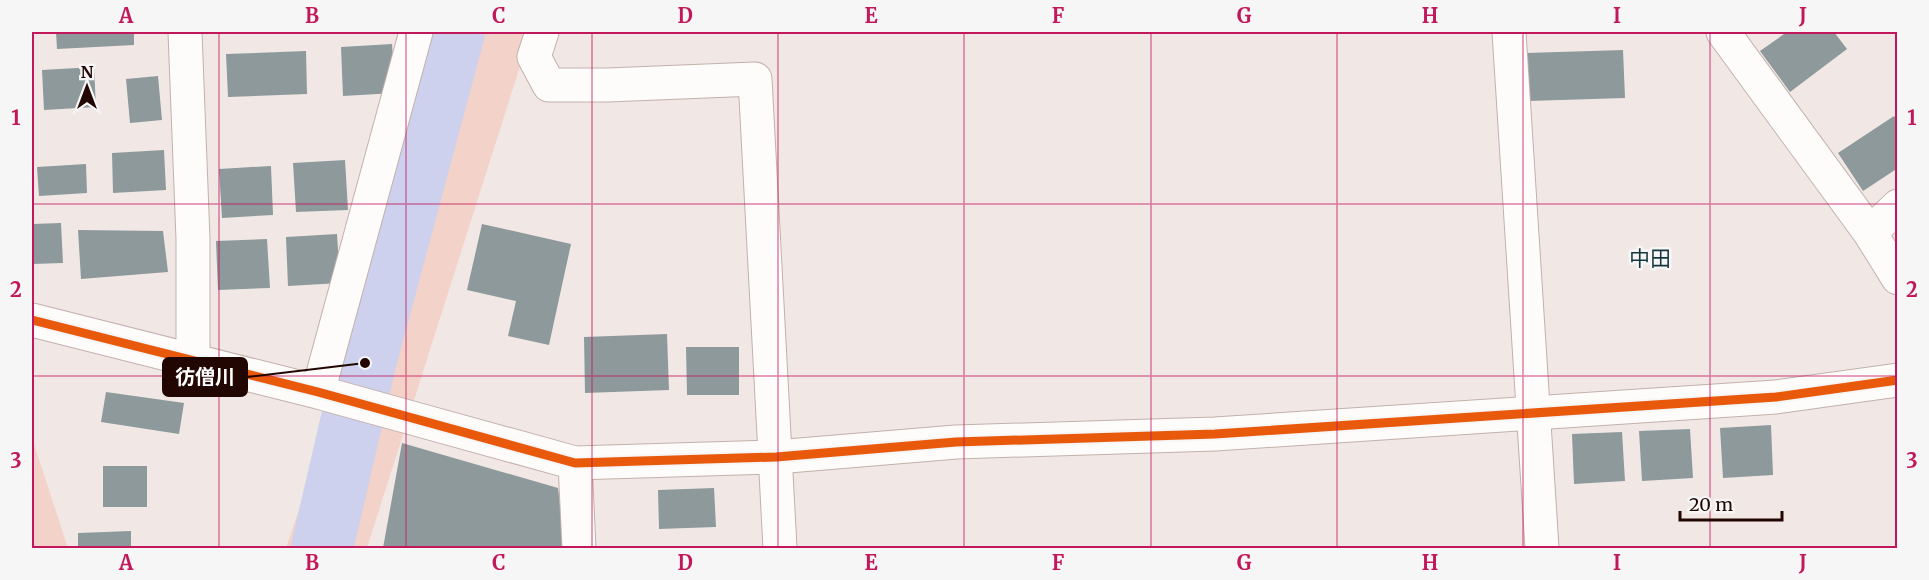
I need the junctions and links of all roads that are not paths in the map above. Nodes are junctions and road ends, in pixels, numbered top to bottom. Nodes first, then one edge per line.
1 (185, 32) edge
2 (416, 32) edge
3 (542, 32) edge
4 (1509, 32) edge
5 (1723, 32) edge
6 (1898, 206) edge
7 (1870, 233) junction
8 (1898, 278) edge
9 (32, 320) edge
10 (193, 362) junction
11 (1898, 380) edge
12 (318, 392) junction
13 (1534, 412) junction
14 (776, 457) junction
15 (575, 463) junction
16 (579, 549) edge
17 (780, 549) edge
18 (1542, 549) edge

1 - 10 street
2 - 12 street
3 - 14 street
4 - 13 street
5 - 7 street
6 - 7 street
7 - 8 street
9 - 10 street
10 - 12 street
11 - 13 street
12 - 15 street
13 - 14 street
13 - 18 street
14 - 15 street
14 - 17 street
15 - 16 street

